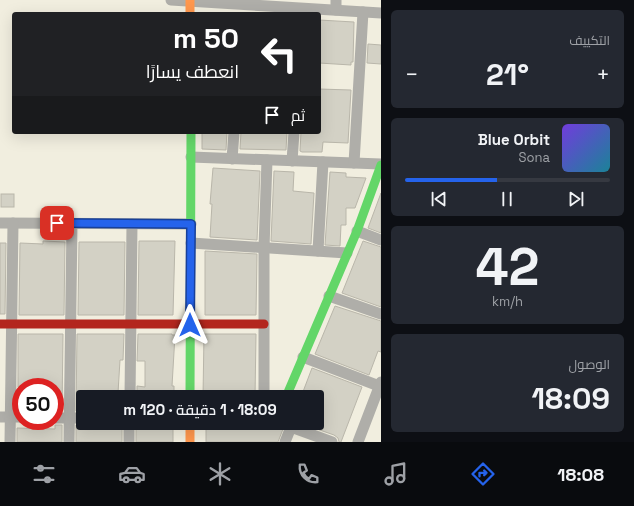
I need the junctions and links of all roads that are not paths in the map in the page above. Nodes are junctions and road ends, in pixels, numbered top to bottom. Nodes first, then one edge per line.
1 (171, 0) edge
2 (190, 1) edge
3 (336, 5) edge
4 (243, 6) edge
5 (300, 11) edge
6 (190, 12) edge
7 (363, 12) junction
8 (381, 13) edge
9 (191, 134) edge
10 (234, 134) edge
11 (294, 134) edge
12 (191, 157) junction
13 (232, 159) junction
14 (267, 160) junction
15 (292, 161) junction
16 (323, 162) junction
17 (354, 163) junction
18 (381, 164) edge
19 (0, 223) edge
20 (13, 223) junction
21 (72, 223) junction
22 (132, 224) junction
23 (191, 224) junction
24 (357, 231) junction
25 (381, 240) edge
26 (191, 243) junction
27 (264, 248) junction
28 (318, 251) junction
29 (347, 253) junction
30 (329, 296) junction
31 (381, 314) edge
32 (0, 324) edge
33 (12, 324) junction
34 (264, 324) junction
35 (70, 325) junction
36 (131, 325) junction
37 (190, 325) junction
38 (303, 357) junction
39 (130, 390) edge
40 (190, 390) edge
41 (264, 390) edge
42 (289, 390) edge
43 (379, 390) edge
44 (10, 417) edge
45 (64, 418) edge
46 (69, 418) junction
47 (76, 418) edge
48 (129, 430) edge
49 (190, 430) edge
50 (288, 430) edge
51 (302, 430) edge
52 (10, 442) edge
53 (69, 442) edge
54 (129, 442) edge
55 (190, 442) edge
56 (285, 442) edge
57 (332, 442) edge
58 (358, 442) edge

1 - 2 street
2 - 4 street
2 - 6 street
3 - 5 street
3 - 7 street
4 - 5 street
7 - 8 street
7 - 17 street
9 - 12 street
10 - 13 street
11 - 15 street
12 - 13 street
12 - 23 street
13 - 14 street
14 - 15 street
14 - 27 street
15 - 16 street
16 - 17 street
16 - 28 street
17 - 18 street
18 - 24 street
19 - 20 street
20 - 21 street
20 - 33 street
21 - 22 street
21 - 35 street
22 - 23 street
22 - 36 street
23 - 26 street
24 - 25 street
24 - 29 street
26 - 27 street
26 - 37 street
27 - 28 street
27 - 34 street
28 - 29 street
29 - 30 street
30 - 31 street
30 - 38 street
32 - 33 street
33 - 35 street
33 - 44 street
34 - 37 street
34 - 41 street
35 - 36 street
35 - 46 street
36 - 37 street
36 - 39 street
37 - 40 street
38 - 42 street
38 - 43 street
43 - 58 street
44 - 52 street
45 - 46 street
46 - 47 street
46 - 53 street
48 - 54 street
49 - 55 street
50 - 56 street
51 - 57 street

